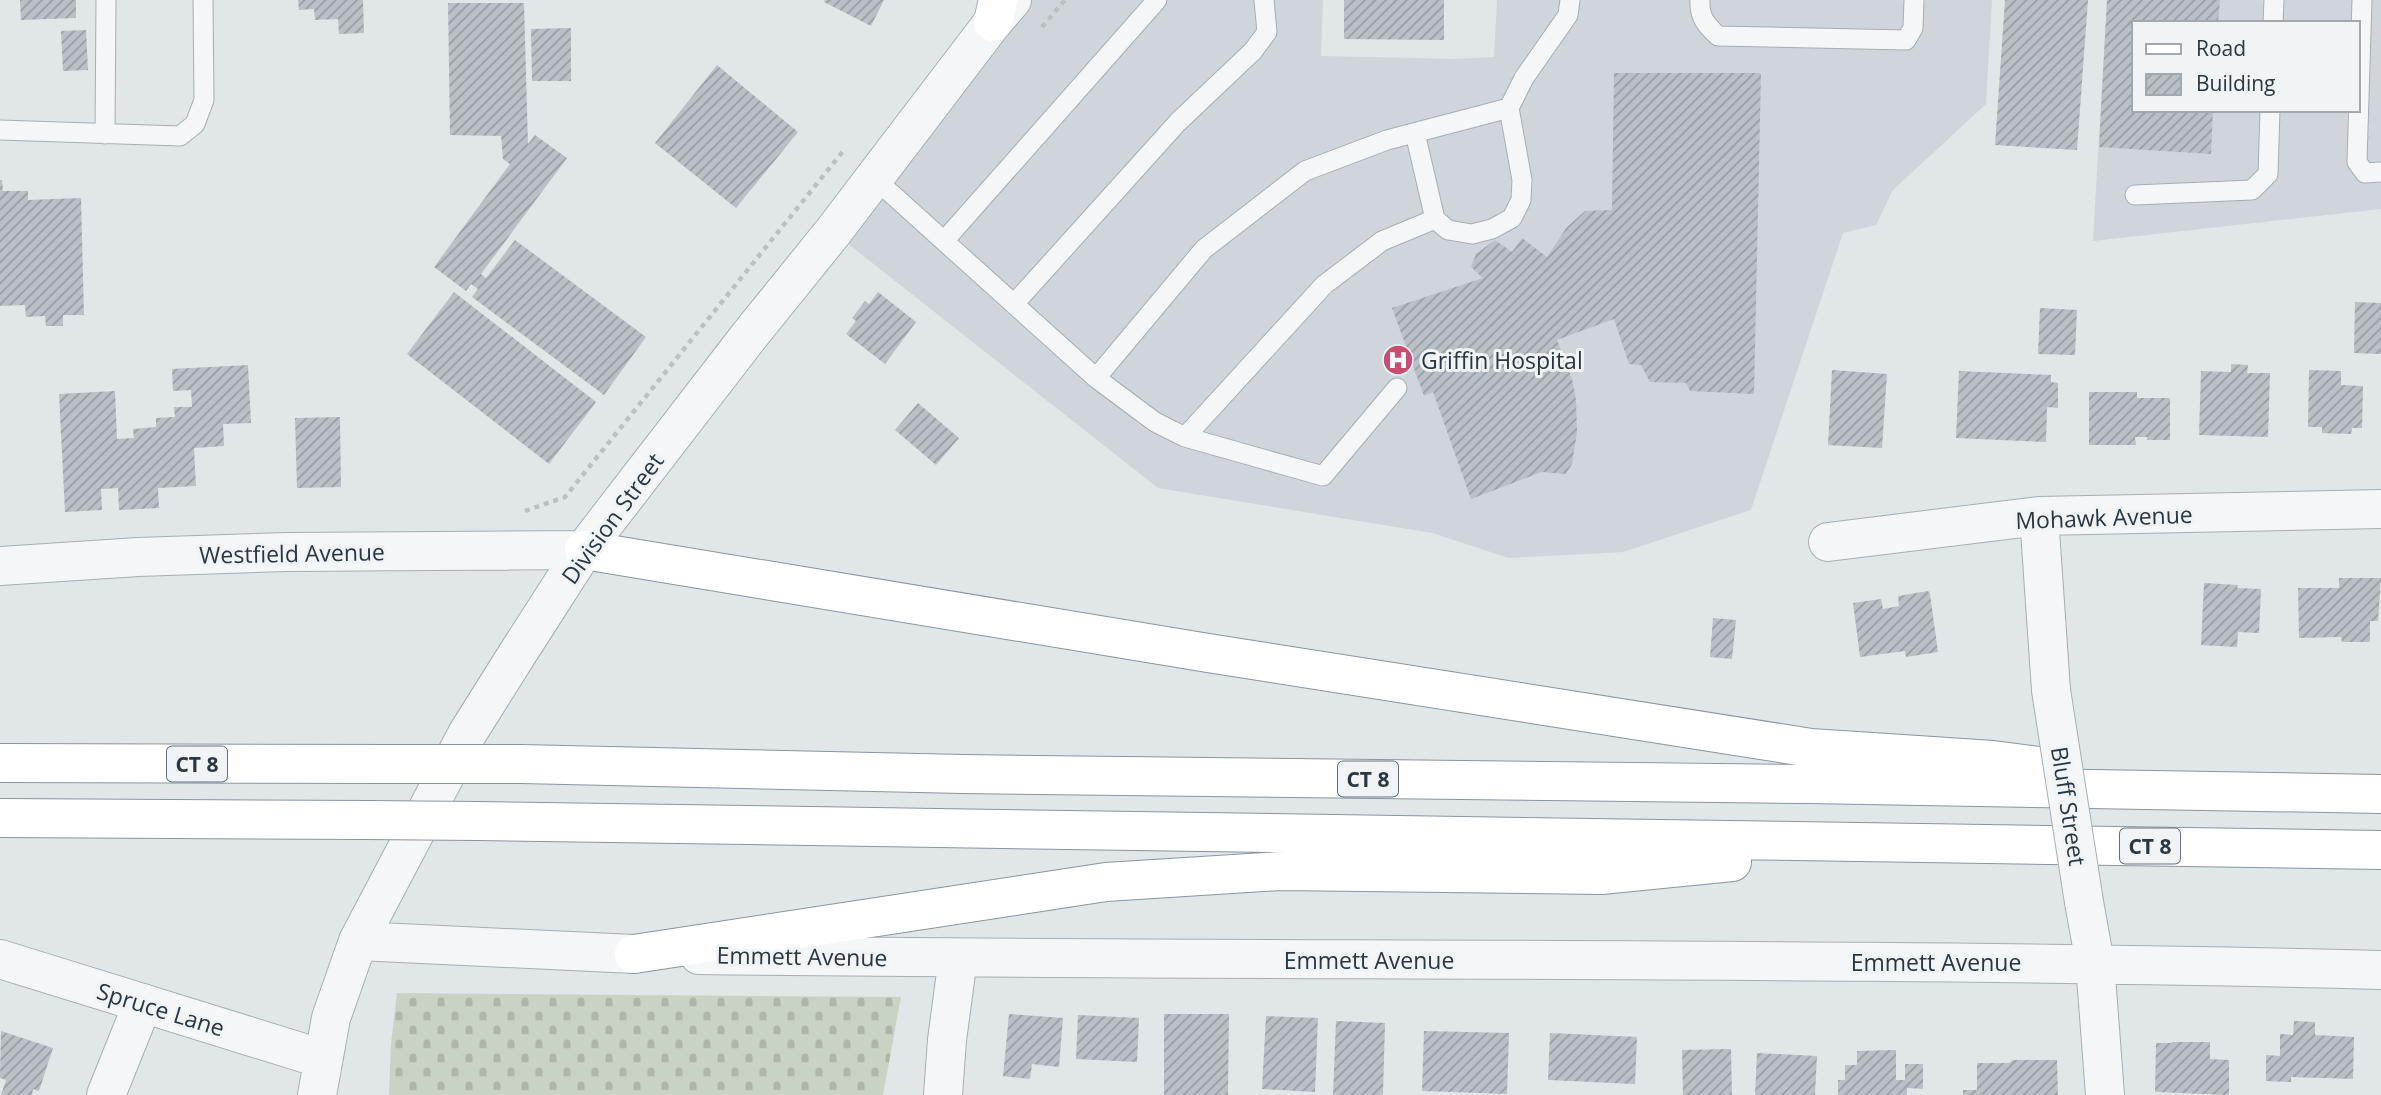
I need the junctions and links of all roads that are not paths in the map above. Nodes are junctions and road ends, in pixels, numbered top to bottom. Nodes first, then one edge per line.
1 (106, 0) edge
2 (203, 0) edge
3 (1157, 0) edge
4 (1264, 0) edge
5 (1570, 0) edge
6 (1700, 0) edge
7 (1914, 0) edge
8 (2274, 0) edge
9 (2362, 0) edge
10 (1001, 7) edge
11 (2273, 21) edge
12 (2360, 65) edge
13 (1509, 108) junction
14 (2270, 112) edge
15 (2359, 112) edge
16 (0, 130) edge
17 (1415, 133) junction
18 (105, 134) junction
19 (2381, 172) edge
20 (874, 178) junction
21 (2135, 195) dead end
22 (1434, 219) junction
23 (944, 241) junction
24 (1014, 304) junction
25 (1096, 378) junction
26 (1397, 388) dead end
27 (1185, 437) junction
28 (2381, 509) edge
29 (2039, 516) junction
30 (1828, 542) dead end
31 (584, 550) junction
32 (0, 566) edge
33 (0, 763) edge
34 (2216, 790) junction
35 (2381, 794) edge
36 (0, 818) edge
37 (1919, 842) junction
38 (2381, 850) edge
39 (358, 941) junction
40 (634, 954) junction
41 (0, 958) edge
42 (958, 958) junction
43 (2095, 963) junction
44 (2381, 970) edge
45 (143, 1003) junction
46 (323, 1085) edge
47 (106, 1095) edge
48 (943, 1095) edge
49 (2105, 1095) edge

1 - 18 lane
2 - 18 lane
3 - 23 lane
4 - 24 lane
5 - 13 lane
6 - 7 lane
8 - 11 lane
9 - 12 lane
10 - 20 street, Division Street
13 - 17 lane
13 - 22 lane
14 - 21 lane
15 - 19 lane
16 - 18 lane
17 - 22 lane
17 - 25 lane
20 - 23 lane
20 - 31 street, Division Street
22 - 27 lane
23 - 24 lane
24 - 25 lane
25 - 27 lane
26 - 27 lane
28 - 29 street, Mohawk Avenue
29 - 30 street, Mohawk Avenue
29 - 43 street, Bluff Street, bridge
31 - 32 street, Westfield Avenue
31 - 34 highway
31 - 39 street, Division Street
33 - 34 highway, CT 8, bridge
34 - 35 highway, CT 8
36 - 37 highway, CT 8, bridge
37 - 38 highway, CT 8
37 - 40 highway
39 - 40 street, Emmett Avenue
39 - 46 street, Division Street
40 - 42 street, Emmett Avenue
41 - 45 street, Spruce Lane
42 - 43 street, Emmett Avenue
42 - 48 street
43 - 44 street, Emmett Avenue
43 - 49 street, Bluff Street
45 - 46 street, Spruce Lane
45 - 47 street

